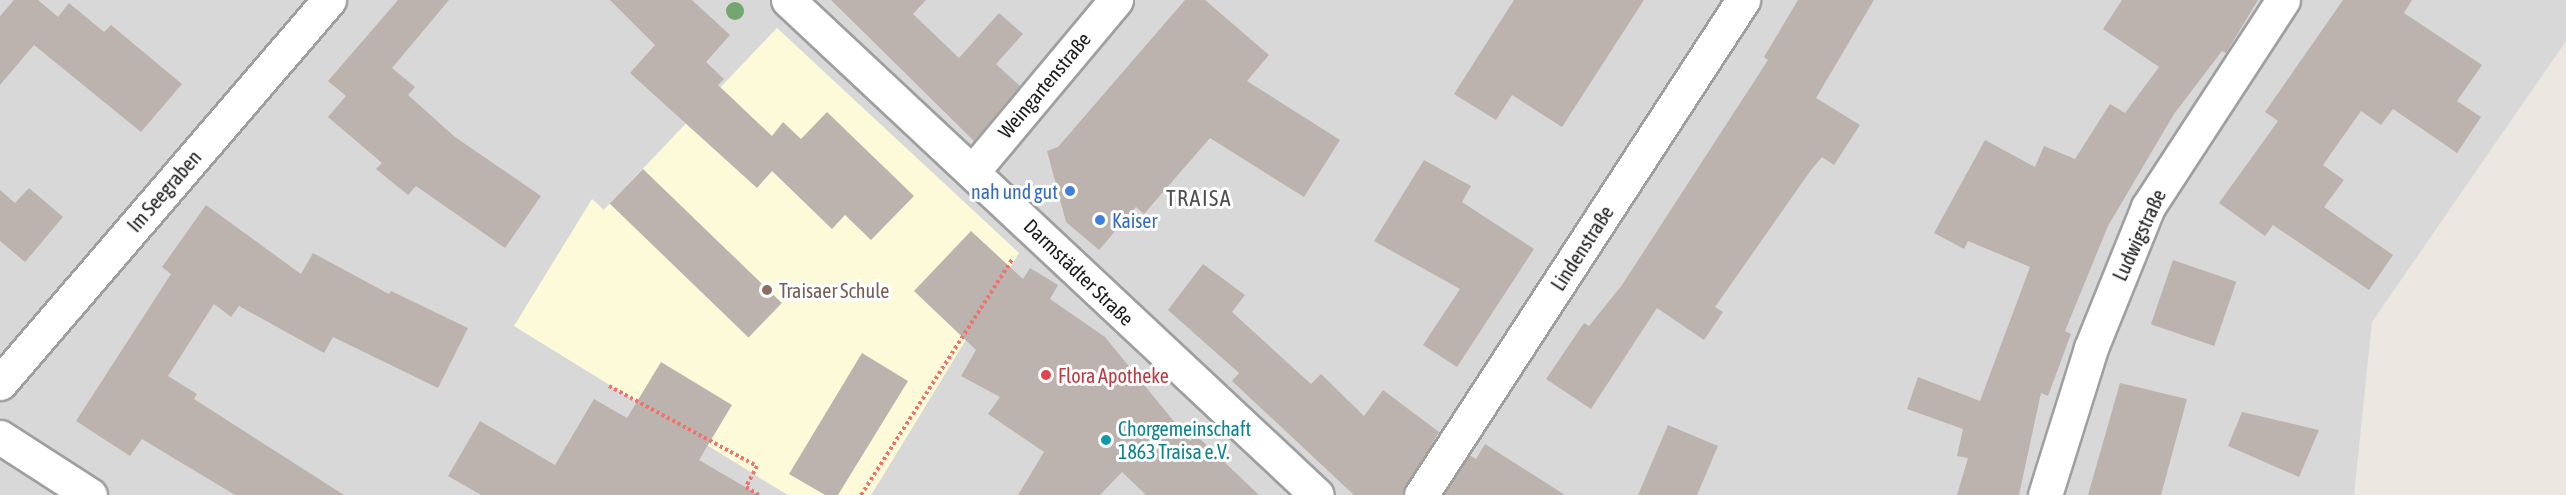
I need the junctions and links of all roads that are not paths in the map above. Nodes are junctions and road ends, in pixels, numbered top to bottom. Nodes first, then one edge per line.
1 (329, 0) edge
2 (788, 0) edge
3 (1116, 0) edge
4 (1743, 0) edge
5 (2283, 0) edge
6 (973, 171) junction
7 (0, 383) edge
8 (0, 437) edge
9 (90, 495) edge
10 (1317, 495) edge
11 (1421, 495) edge
12 (2045, 495) edge

1 - 7 street, Im Seegraben
2 - 6 street, Darmstädter Straße
3 - 6 street, Weingartenstraße
4 - 11 street, Lindenstraße
5 - 12 street, Ludwigstraße
6 - 10 street, Darmstädter Straße
8 - 9 street

